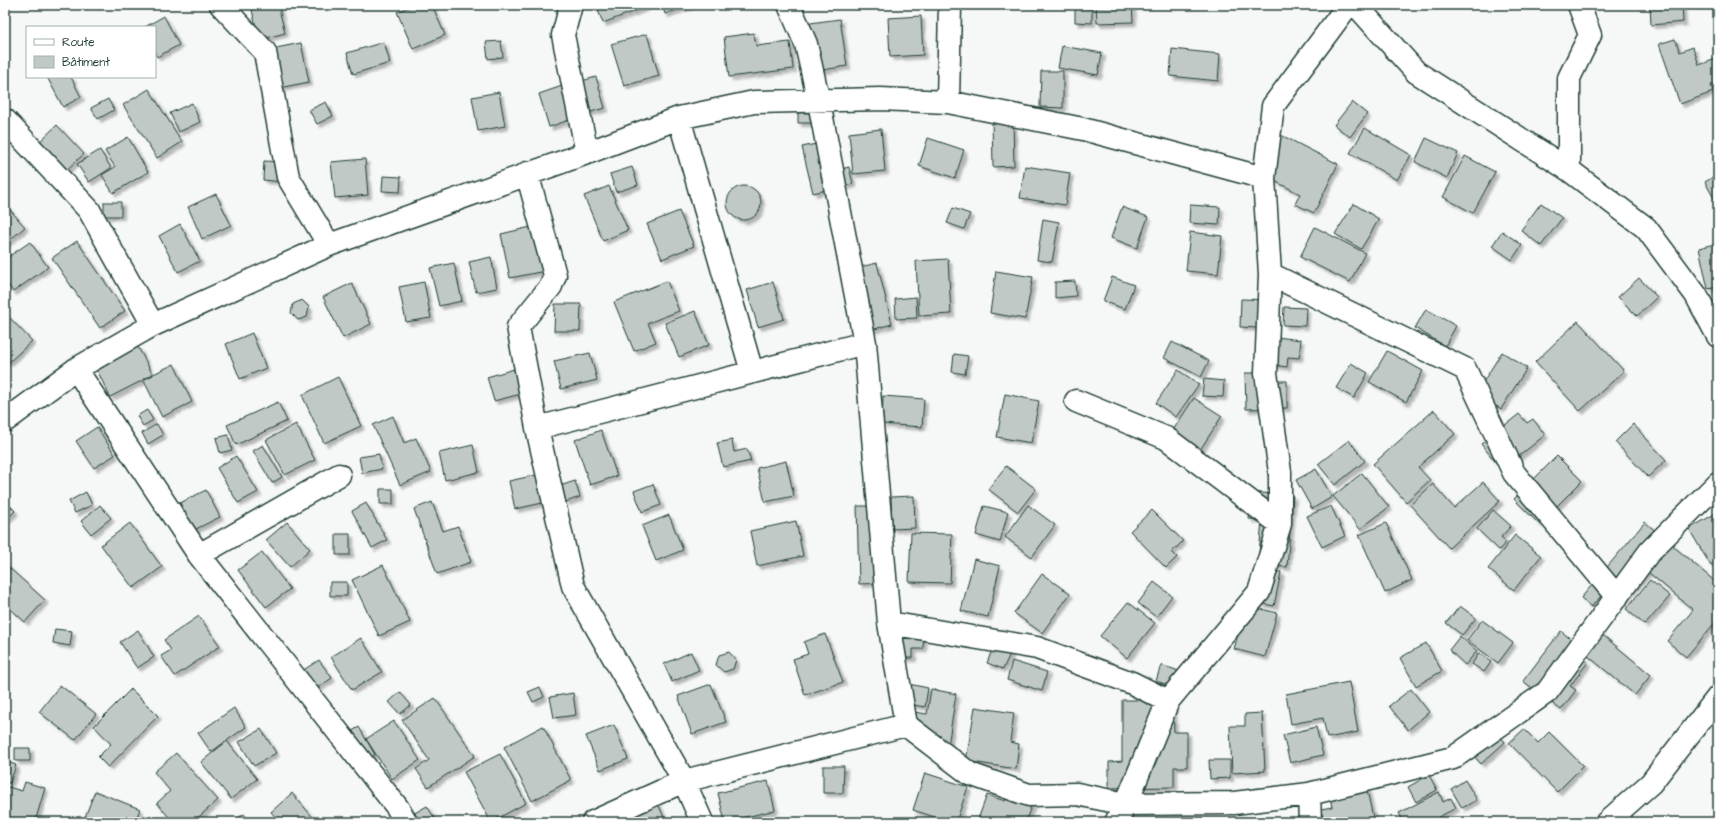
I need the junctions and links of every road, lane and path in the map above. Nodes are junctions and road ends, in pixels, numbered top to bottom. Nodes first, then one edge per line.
1 (221, 5) edge
2 (571, 5) edge
3 (789, 5) edge
4 (950, 5) edge
5 (1348, 5) edge
6 (1356, 5) edge
7 (1579, 5) edge
8 (819, 102) junction
9 (948, 102) junction
10 (679, 118) junction
11 (5, 120) edge
12 (587, 153) junction
13 (1569, 170) junction
14 (527, 173) junction
15 (1264, 178) junction
16 (329, 245) junction
17 (1270, 274) junction
18 (154, 325) junction
19 (1718, 336) edge
20 (865, 343) junction
21 (76, 369) junction
22 (752, 372) junction
23 (1076, 401) dead end
24 (5, 420) edge
25 (537, 428) junction
26 (339, 475) dead end
27 (1718, 482) edge
28 (1280, 524) junction
29 (199, 555) junction
30 (1617, 597) junction
31 (889, 623) junction
32 (1718, 697) edge
33 (1168, 701) junction
34 (906, 725) junction
35 (684, 781) junction
36 (1309, 794) junction
37 (1121, 813) edge
38 (406, 822) edge
39 (593, 822) edge
40 (702, 822) edge
41 (1310, 822) edge
42 (1607, 822) edge

1 - 16 street
2 - 12 street
3 - 8 street
4 - 9 street
5 - 15 street
6 - 13 street
7 - 13 street
8 - 9 street
8 - 10 street
8 - 20 street
9 - 15 street
10 - 12 street
10 - 22 street
11 - 18 street
12 - 14 street
13 - 19 street
14 - 16 street
14 - 25 street
15 - 17 street
16 - 18 street
17 - 28 street
17 - 30 street
18 - 21 street
20 - 22 street
20 - 31 street
21 - 24 street
21 - 29 street
22 - 25 street
23 - 28 street
25 - 35 street
26 - 29 street
27 - 30 street
28 - 33 street
29 - 38 street
30 - 36 street
31 - 33 street
31 - 34 street
32 - 42 street
33 - 37 street
34 - 35 street
34 - 37 street
35 - 39 street
35 - 40 street
36 - 37 street
36 - 41 street

